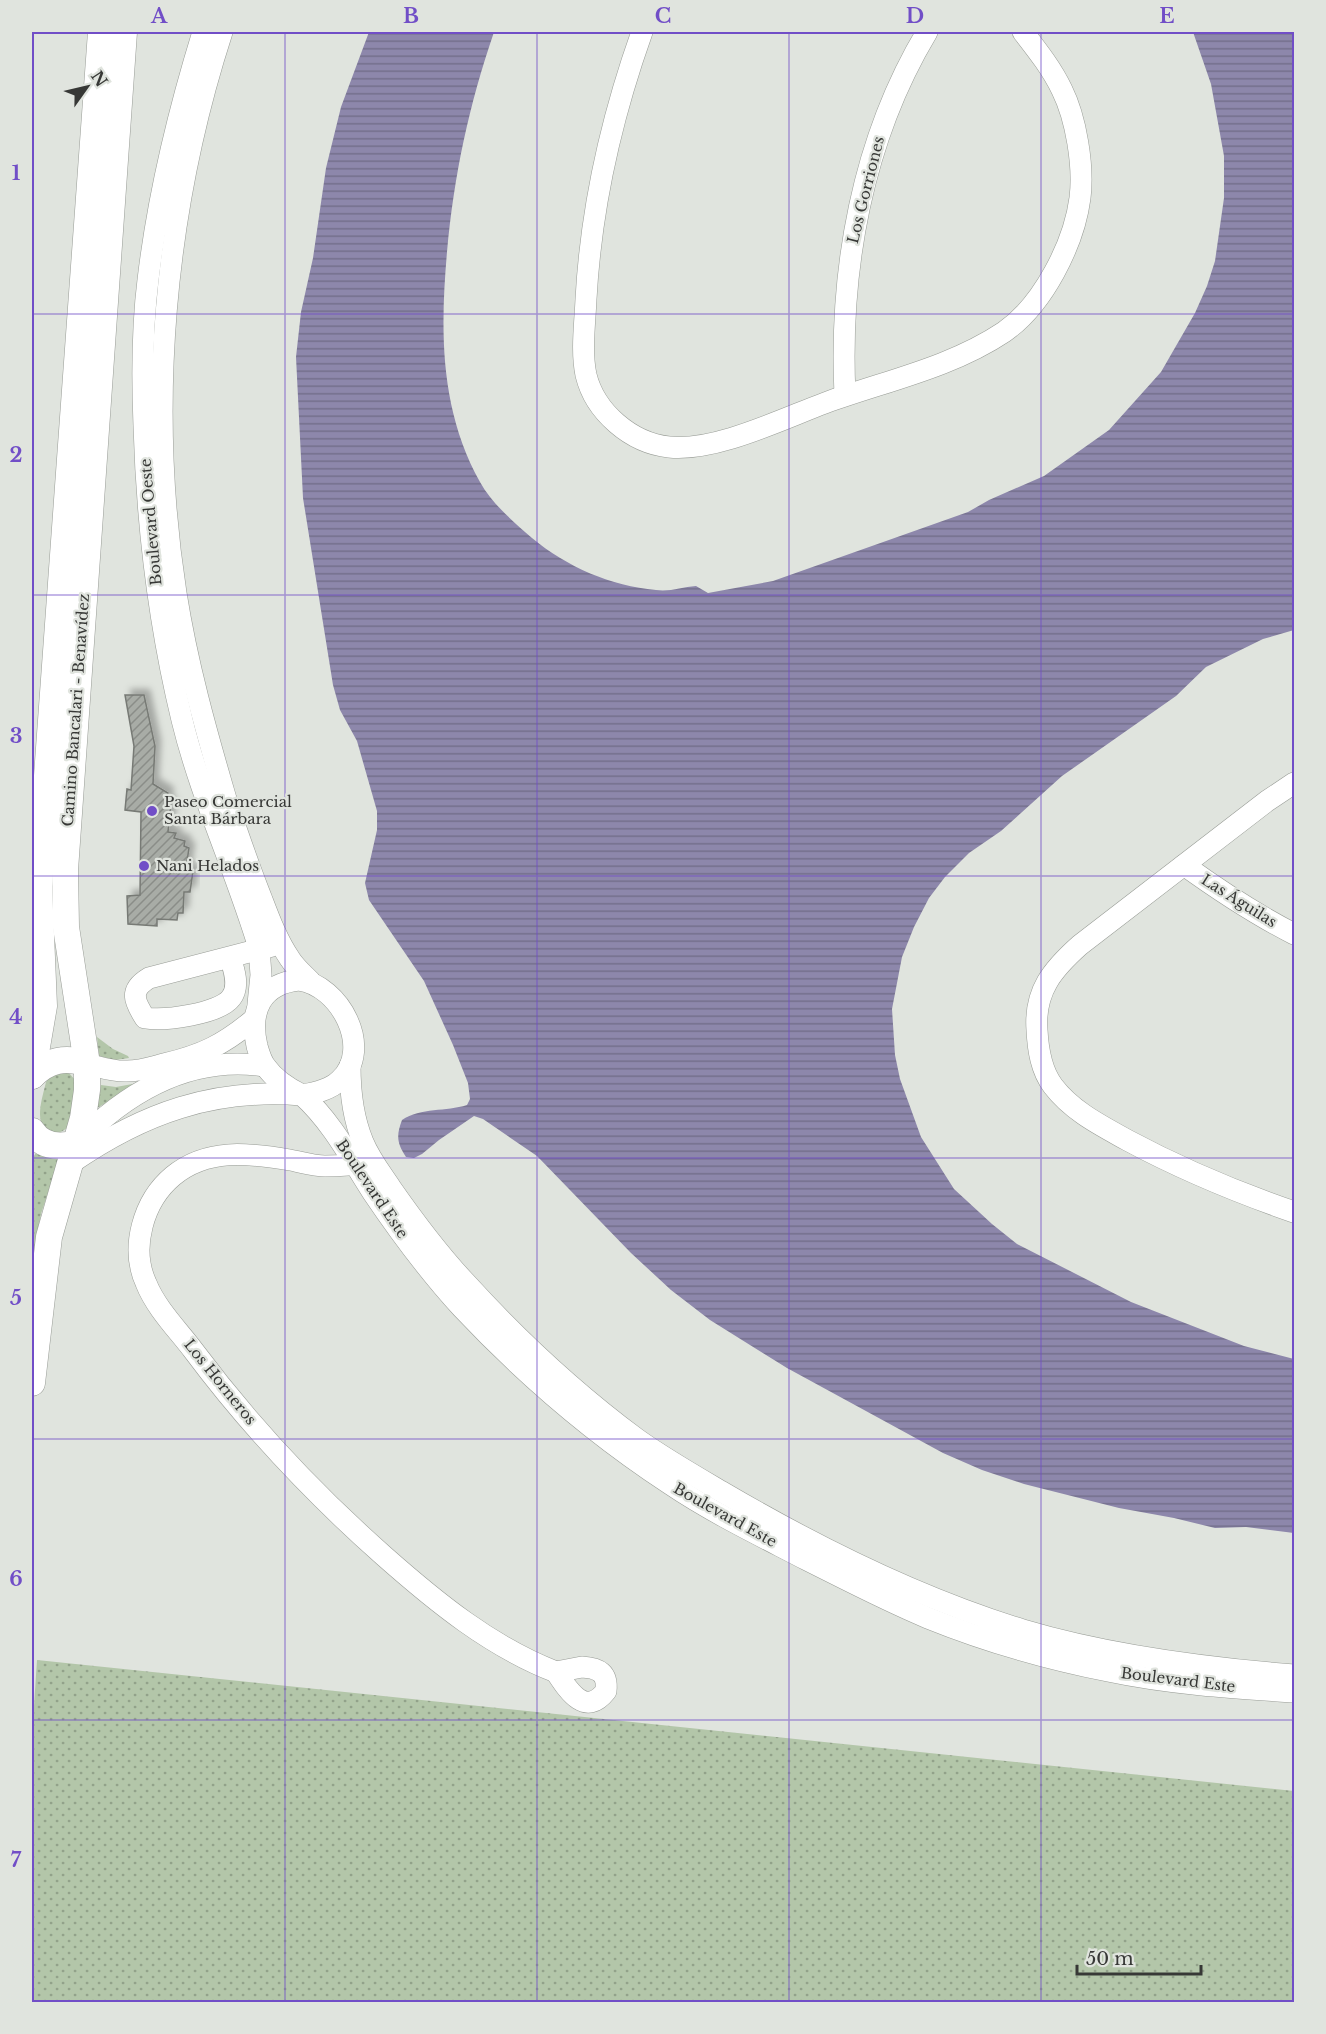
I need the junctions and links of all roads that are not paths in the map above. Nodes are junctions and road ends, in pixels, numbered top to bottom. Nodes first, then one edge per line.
1 (89, 32) edge
2 (101, 32) edge
3 (124, 32) edge
4 (203, 32) edge
5 (222, 32) edge
6 (642, 32) edge
7 (927, 32) edge
8 (1023, 32) edge
9 (97, 91) junction
10 (178, 164) junction
11 (846, 396) junction
12 (185, 687) junction
13 (1294, 783) edge
14 (1184, 865) junction
15 (1294, 934) edge
16 (281, 945) junction
17 (260, 958) junction
18 (233, 966) dead end
19 (310, 981) junction
20 (256, 1012) junction
21 (87, 1064) junction
22 (264, 1066) junction
23 (350, 1066) junction
24 (32, 1076) edge
25 (302, 1095) junction
26 (32, 1131) edge
27 (74, 1153) junction
28 (363, 1162) junction
29 (1294, 1212) edge
30 (32, 1383) edge
31 (556, 1672) dead end
32 (1294, 1675) edge
33 (1243, 1680) junction
34 (1294, 1692) edge

1 - 9 street
2 - 9 main road, Camino Bancalari - Benavídez
3 - 21 main road, Camino Bancalari - Benavídez
4 - 10 street, Boulevard Oeste
5 - 10 street, Boulevard Oeste
6 - 11 street
7 - 11 street, Los Gorriones
8 - 11 street
9 - 24 main road, Camino Bancalari - Benavídez
10 - 12 street, Boulevard Oeste
12 - 16 street, Boulevard Oeste
12 - 17 street, Boulevard Oeste
13 - 14 street
14 - 15 street, Las Águilas
14 - 29 street
16 - 17 street
16 - 19 street, Boulevard Oeste
17 - 18 street
17 - 20 street, Boulevard Oeste
19 - 20 street
19 - 23 street
20 - 21 street
20 - 22 street
21 - 24 main road
21 - 27 main road, Camino Bancalari - Benavídez
22 - 25 street
22 - 27 street
23 - 25 street
23 - 28 street, Boulevard Este
25 - 27 street
25 - 28 street, Boulevard Este
26 - 27 main road
27 - 30 main road, Camino Bancalari - Benavídez
28 - 31 street, Los Horneros
28 - 33 street, Boulevard Este
32 - 33 street, Boulevard Este
33 - 34 street, Boulevard Este

